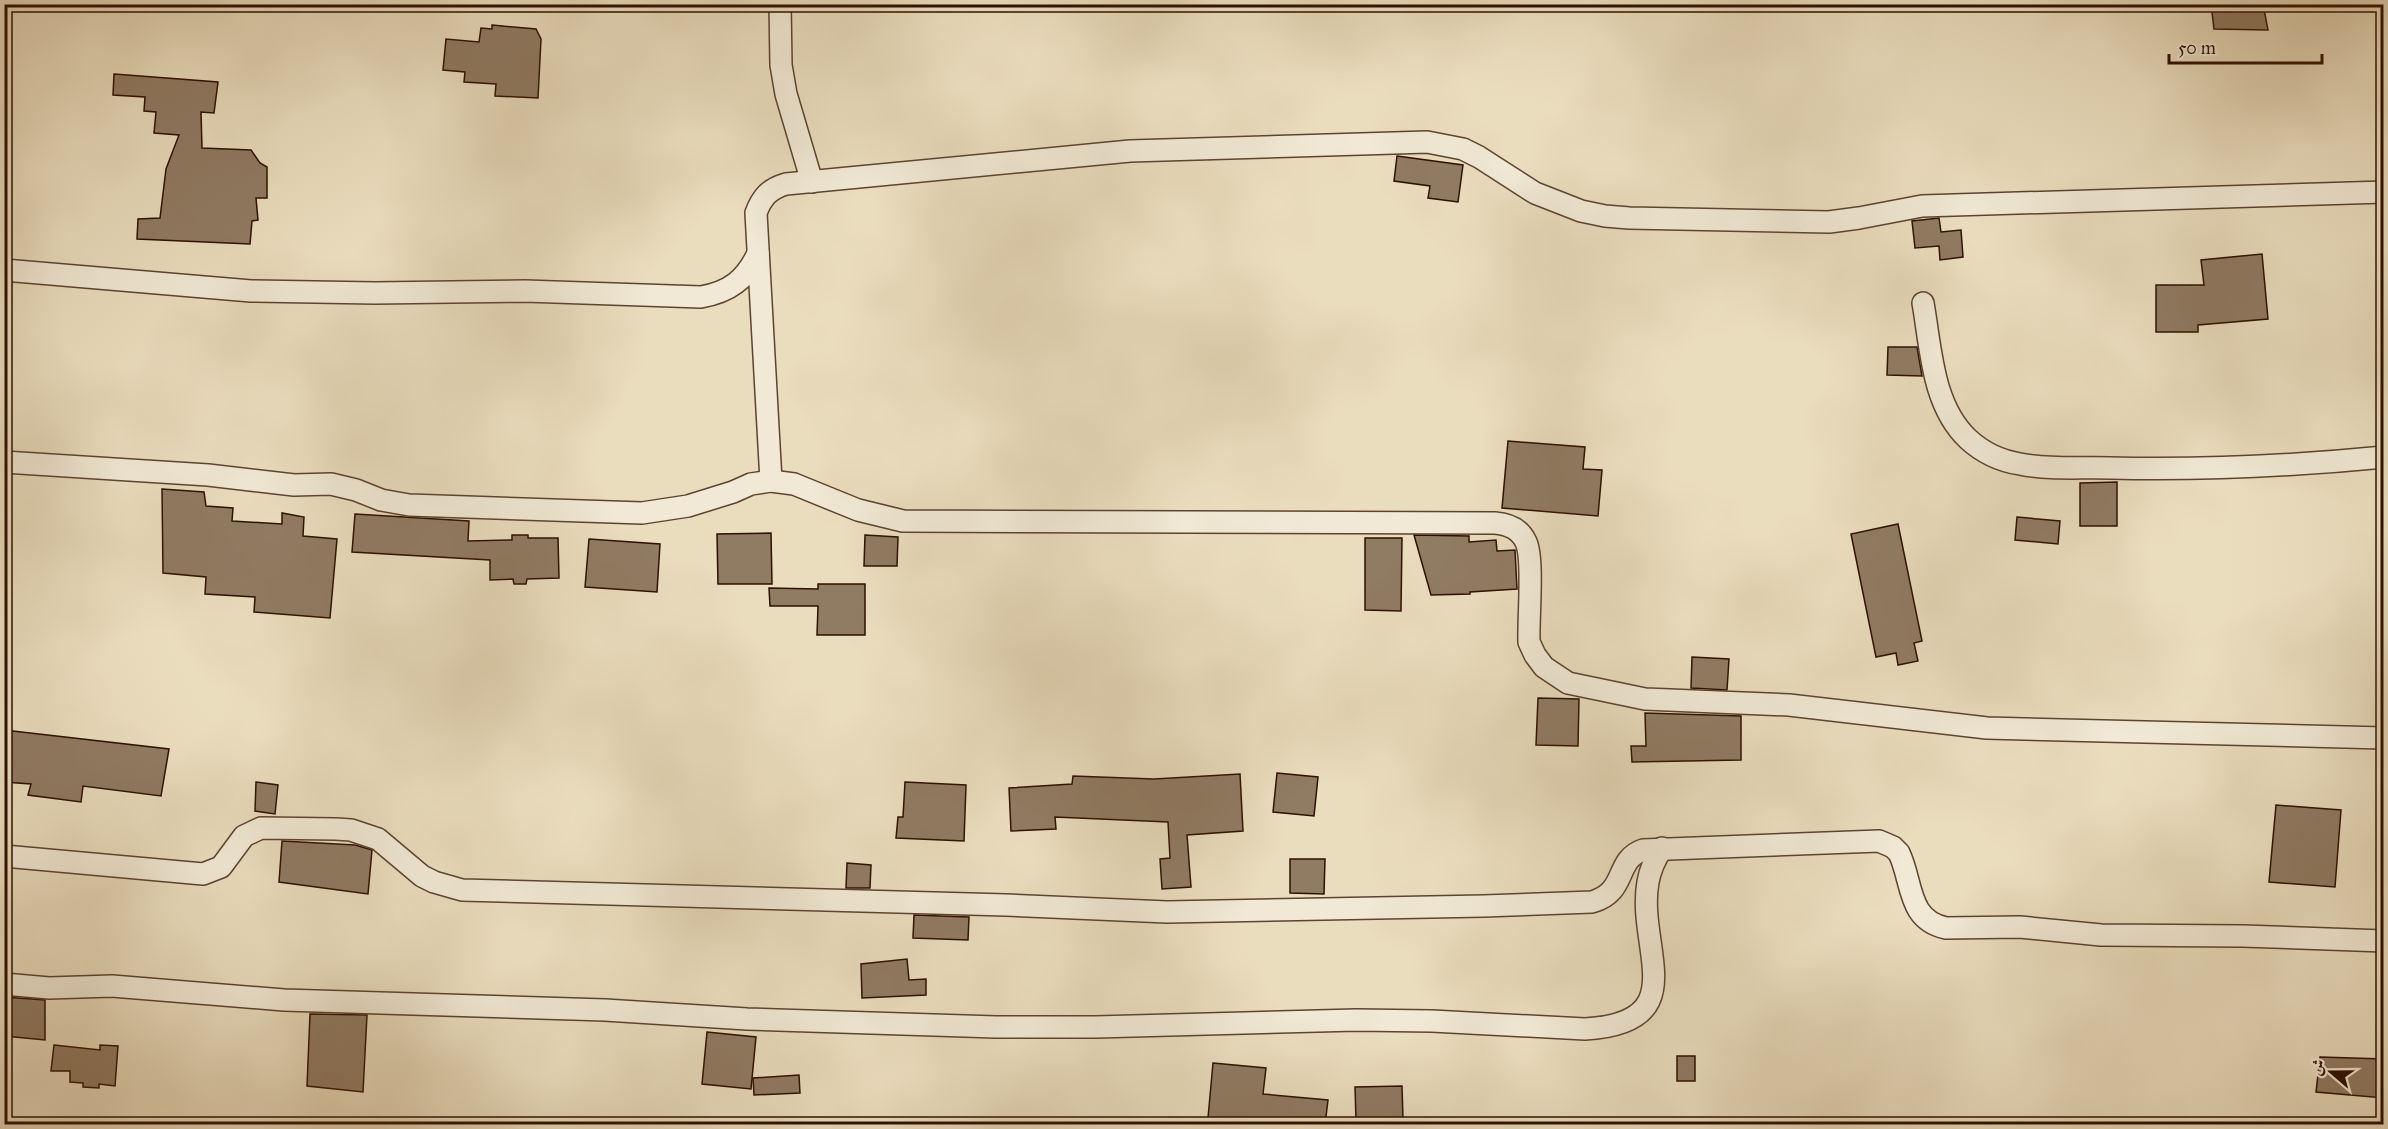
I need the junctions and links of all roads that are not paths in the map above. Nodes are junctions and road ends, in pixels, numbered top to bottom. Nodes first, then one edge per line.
1 (780, 4) edge
2 (812, 182) junction
3 (2384, 192) edge
4 (758, 253) junction
5 (4, 270) edge
6 (1923, 303) dead end
7 (2384, 457) edge
8 (4, 462) edge
9 (771, 481) junction
10 (2384, 738) edge
11 (1662, 848) junction
12 (4, 856) edge
13 (2384, 942) edge
14 (4, 984) edge

1 - 2 street
2 - 3 street
2 - 4 street
4 - 5 street
4 - 9 street
6 - 7 street
8 - 9 street
9 - 10 street
11 - 12 street
11 - 13 street
11 - 14 street

